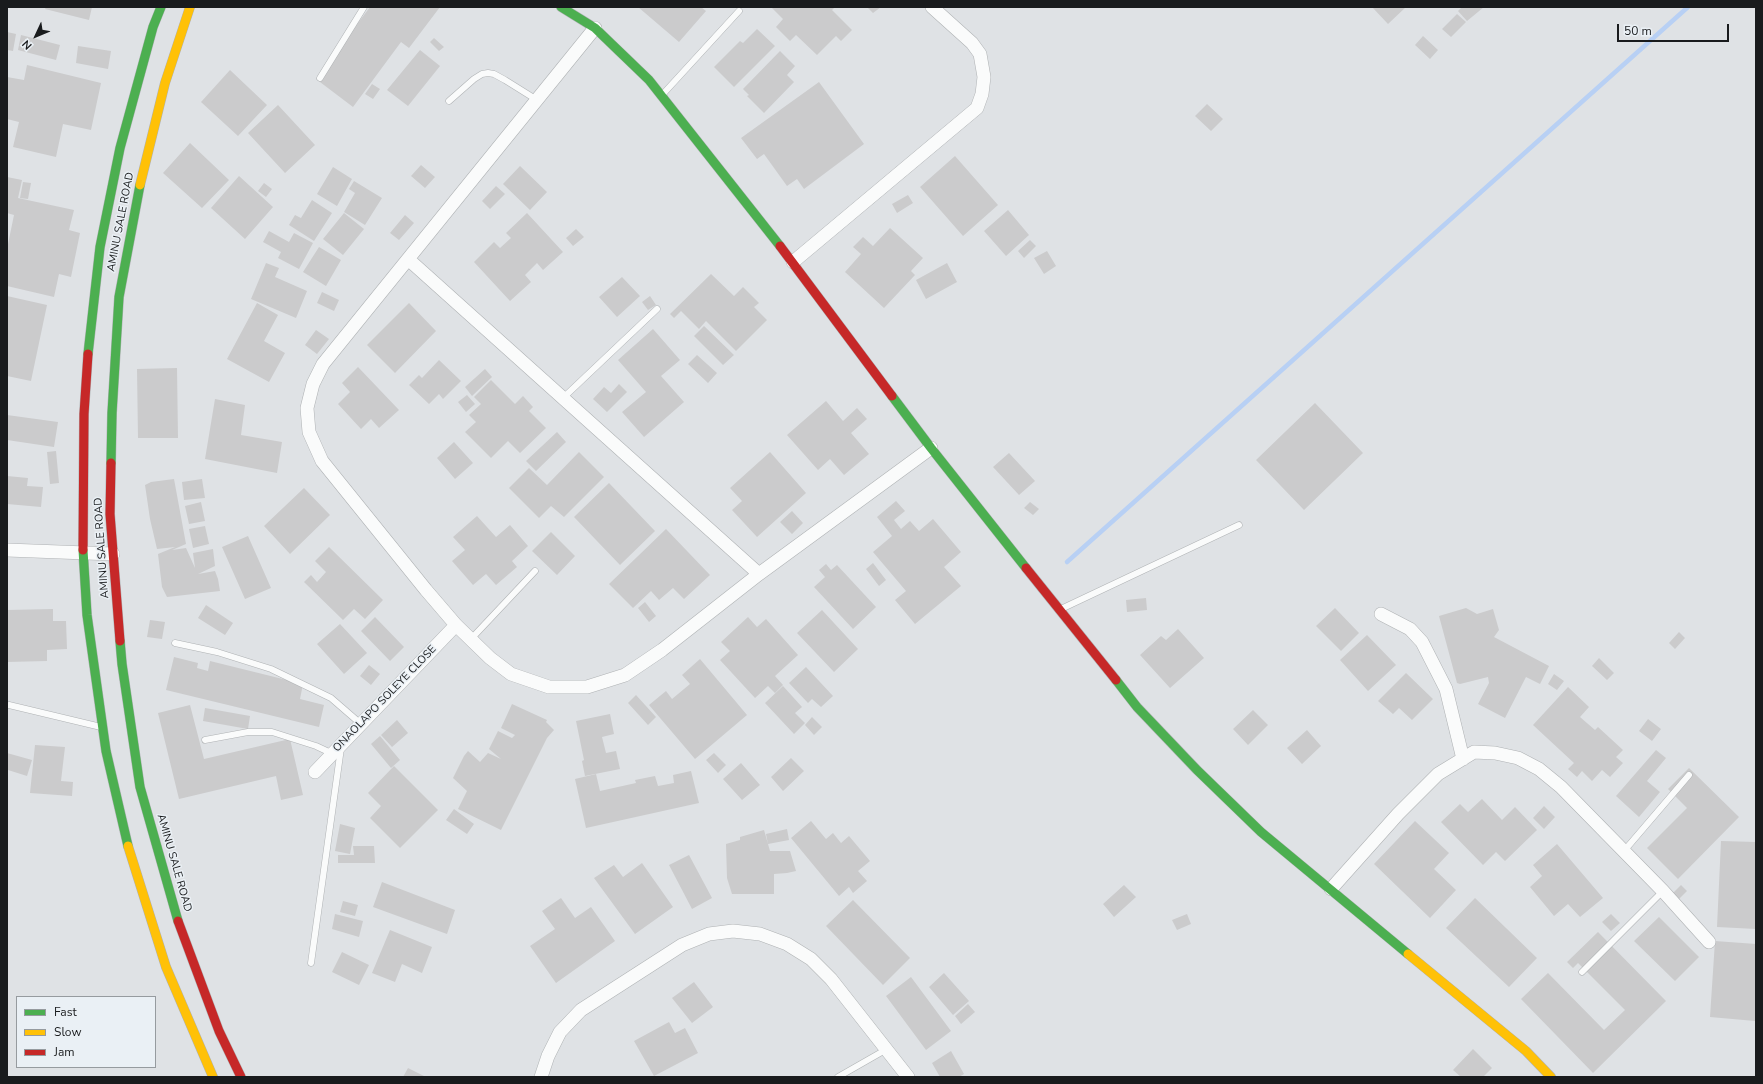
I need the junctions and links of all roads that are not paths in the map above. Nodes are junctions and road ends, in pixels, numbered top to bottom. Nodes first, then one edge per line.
1 (161, 7) edge
2 (190, 7) edge
3 (364, 7) edge
4 (561, 7) edge
5 (932, 7) edge
6 (739, 11) dead end
7 (595, 28) junction
8 (320, 78) dead end
9 (662, 96) junction
10 (537, 100) junction
11 (449, 102) dead end
12 (408, 259) junction
13 (793, 262) junction
14 (657, 309) dead end
15 (563, 398) junction
16 (931, 448) junction
17 (1239, 525) dead end
18 (7, 550) edge
19 (83, 552) junction
20 (113, 554) junction
21 (535, 570) dead end
22 (759, 574) junction
23 (1060, 610) junction
24 (1381, 614) dead end
25 (456, 625) junction
26 (470, 640) junction
27 (175, 643) dead end
28 (10, 705) dead end
29 (361, 724) junction
30 (103, 728) junction
31 (205, 740) dead end
32 (337, 750) junction
33 (1463, 758) junction
34 (315, 772) dead end
35 (1689, 775) dead end
36 (1624, 851) junction
37 (1331, 889) junction
38 (1663, 891) junction
39 (1709, 942) dead end
40 (311, 962) dead end
41 (1582, 972) dead end
42 (887, 1050) junction
43 (213, 1077) edge
44 (241, 1077) edge
45 (541, 1077) edge
46 (838, 1077) edge
47 (908, 1077) edge
48 (1551, 1077) edge

1 - 19 street, AMINU SALE ROAD
2 - 20 street, AMINU SALE ROAD
3 - 8 lane
4 - 7 street
5 - 13 street
6 - 9 lane
7 - 9 street
7 - 10 street
9 - 13 street
10 - 11 lane
10 - 12 street
12 - 15 street
12 - 25 street
13 - 16 street
14 - 15 lane
15 - 22 street
16 - 22 street
16 - 23 street
17 - 23 lane
18 - 19 street
19 - 20 street
19 - 30 street, AMINU SALE ROAD
20 - 44 street, AMINU SALE ROAD
21 - 26 lane
22 - 26 street
23 - 37 street
24 - 33 street
25 - 26 street
25 - 29 street, ONAOLAPO SOLEYE CLOSE
27 - 29 lane
28 - 30 lane
29 - 32 street, ONAOLAPO SOLEYE CLOSE
30 - 43 street, AMINU SALE ROAD
31 - 32 lane
32 - 34 street, ONAOLAPO SOLEYE CLOSE
32 - 40 lane
33 - 36 street
33 - 37 street
35 - 36 lane
36 - 38 street
37 - 48 street
38 - 39 street
38 - 41 lane
42 - 45 street
42 - 46 lane
42 - 47 street

